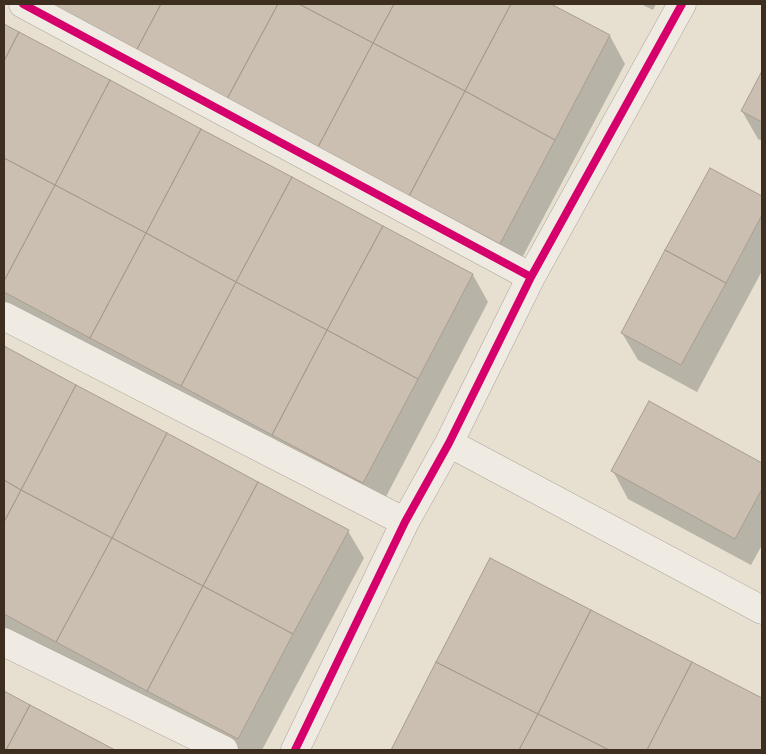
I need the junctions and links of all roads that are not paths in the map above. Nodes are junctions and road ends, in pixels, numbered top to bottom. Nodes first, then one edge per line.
1 (22, 4) edge
2 (673, 7) edge
3 (531, 277) junction
4 (4, 316) edge
5 (449, 443) junction
6 (405, 522) junction
7 (762, 610) edge
8 (4, 642) edge
9 (302, 748) edge
10 (224, 750) edge

1 - 3 street
2 - 3 street
3 - 5 street
4 - 6 street
5 - 6 street
5 - 7 street
6 - 9 street
8 - 10 street

